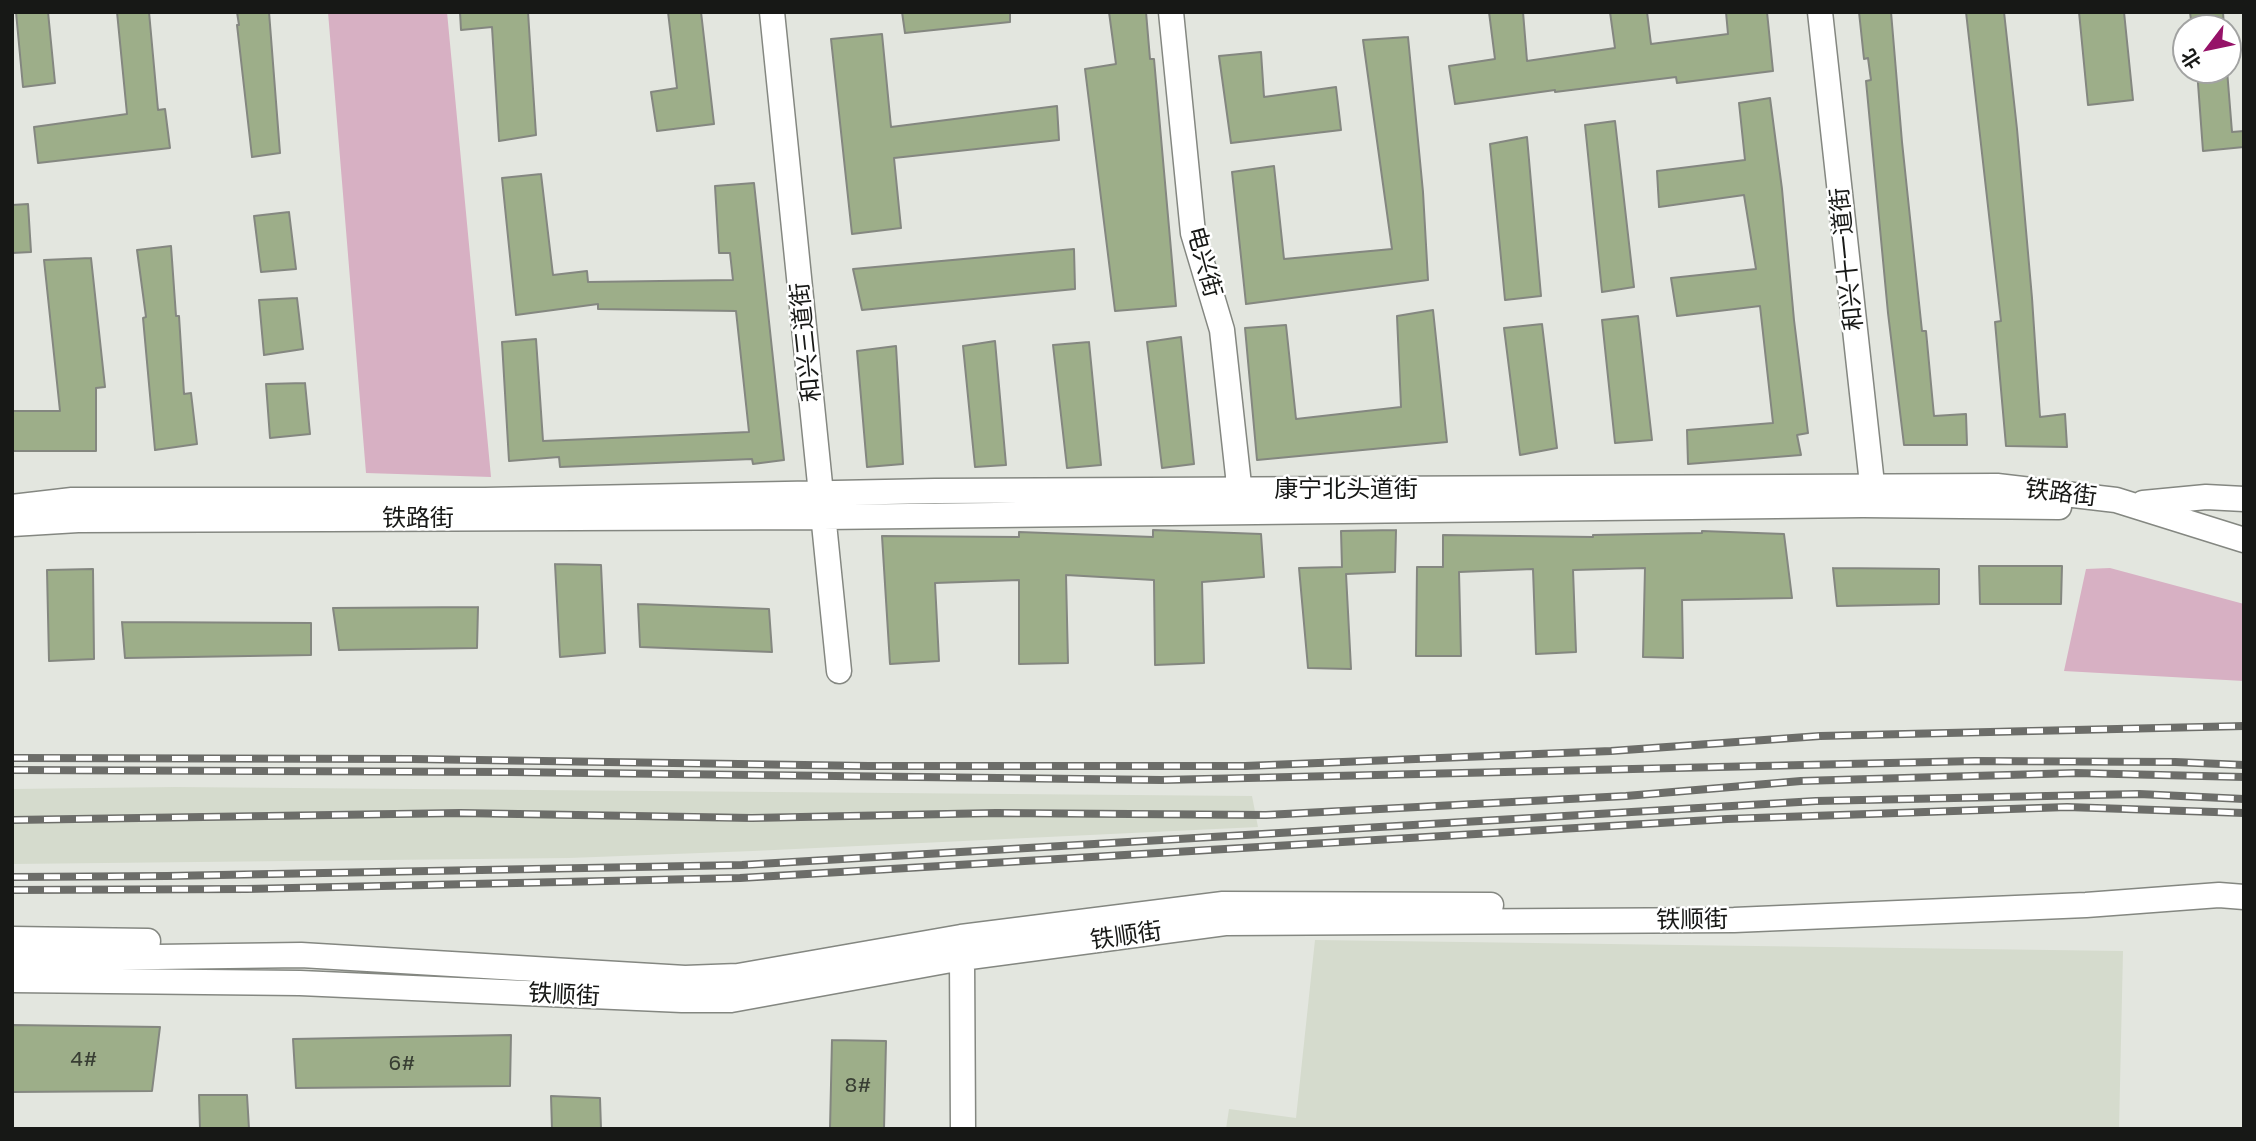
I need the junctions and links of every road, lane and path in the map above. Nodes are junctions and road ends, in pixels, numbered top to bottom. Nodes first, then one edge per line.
1 (772, 12) edge
2 (1171, 12) edge
3 (1820, 12) edge
4 (1873, 496) junction
5 (2244, 499) edge
6 (1241, 500) junction
7 (2129, 504) junction
8 (822, 505) junction
9 (12, 507) edge
10 (2089, 507) junction
11 (12, 524) edge
12 (2244, 540) edge
13 (2244, 555) edge
14 (839, 671) dead end
15 (2244, 881) edge
16 (2244, 897) edge
17 (12, 939) edge
18 (301, 956) junction
19 (962, 958) junction
20 (12, 959) edge
21 (12, 980) edge
22 (300, 983) junction
23 (12, 992) edge
24 (963, 1129) edge

1 - 8 main road, 和兴三道街
2 - 6 main road, 电兴街
3 - 4 main road, 和兴十一道街
4 - 6 main road, 康宁北头道街
4 - 7 main road, 铁路街
4 - 10 main road, 铁路街
5 - 7 main road
6 - 8 main road, 康宁北头道街
7 - 10 main road
7 - 12 main road, 铁路街
8 - 9 main road, 铁路街
8 - 11 main road, 铁路街
8 - 14 main road, 和兴三道街
10 - 13 main road, 铁路街
15 - 18 main road, 铁顺街
16 - 19 main road, 铁顺街
17 - 18 main road
18 - 20 main road, 铁顺街
19 - 22 main road, 铁顺街
19 - 24 main road
21 - 22 main road, 铁顺街
22 - 23 main road

